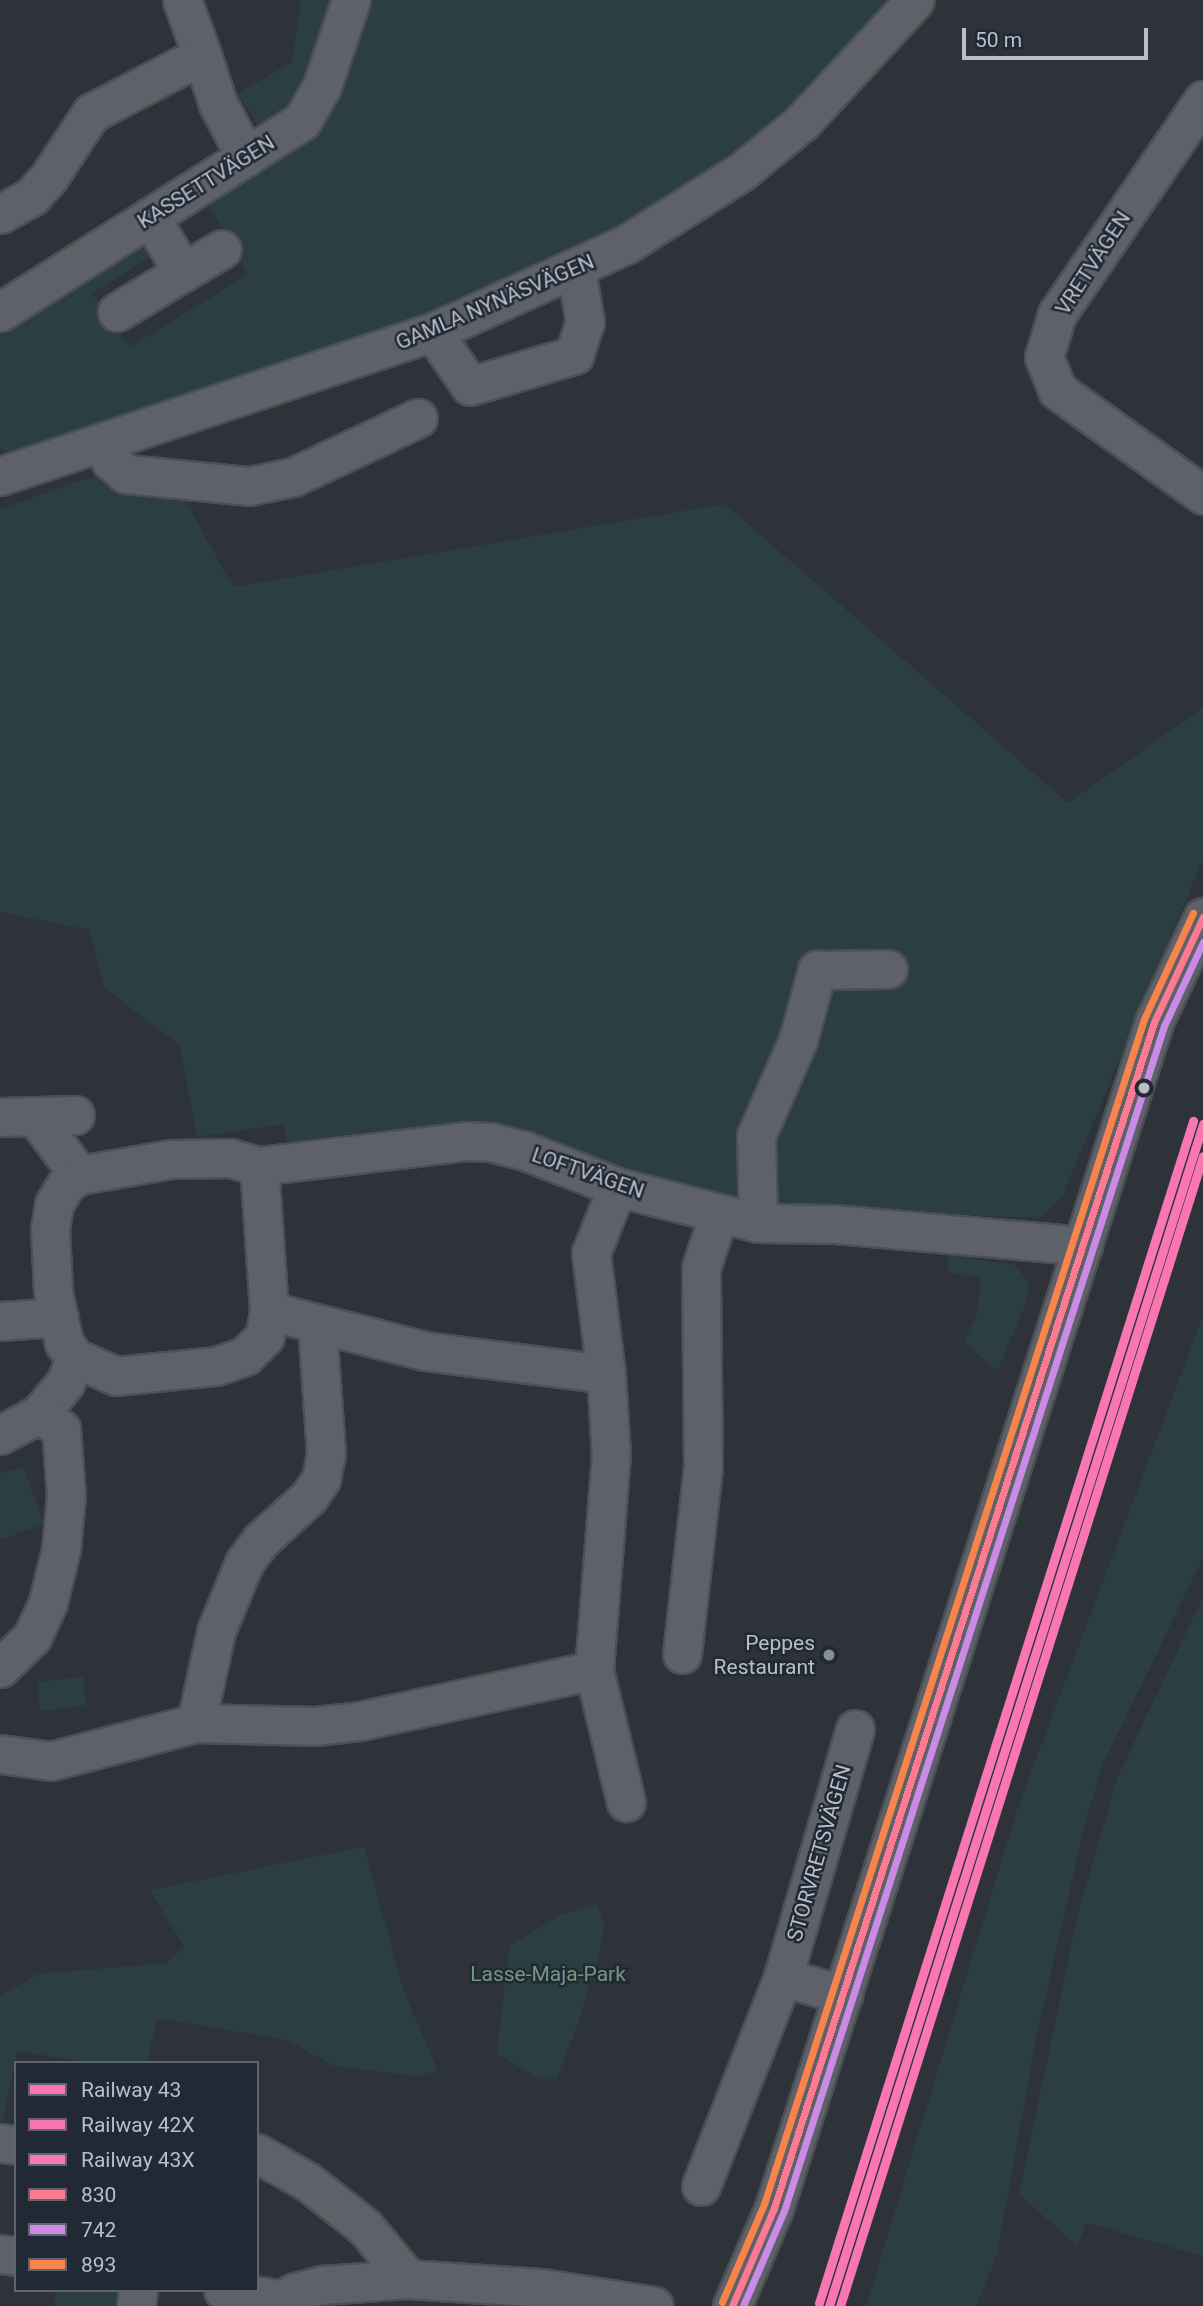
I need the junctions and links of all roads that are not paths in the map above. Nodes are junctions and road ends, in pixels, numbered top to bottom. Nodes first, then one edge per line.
1 (182, 0) edge
2 (351, 0) edge
3 (915, 0) edge
4 (202, 55) junction
5 (1203, 100) edge
6 (246, 157) junction
7 (0, 214) edge
8 (150, 218) junction
9 (222, 249) dead end
10 (576, 270) junction
11 (183, 272) junction
12 (0, 312) edge
13 (117, 312) dead end
14 (433, 332) junction
15 (418, 418) dead end
16 (102, 443) junction
17 (0, 476) edge
18 (1203, 495) edge
19 (1203, 917) edge
20 (888, 969) dead end
21 (75, 1115) dead end
22 (17, 1116) edge
23 (259, 1166) junction
24 (79, 1175) junction
25 (617, 1186) junction
26 (719, 1213) junction
27 (758, 1223) junction
28 (1083, 1246) junction
29 (269, 1311) junction
30 (59, 1317) junction
31 (0, 1321) edge
32 (317, 1326) junction
33 (75, 1358) junction
34 (606, 1374) junction
35 (39, 1414) junction
36 (0, 1435) edge
37 (682, 1654) dead end
38 (0, 1668) edge
39 (594, 1670) junction
40 (196, 1723) junction
41 (855, 1729) dead end
42 (0, 1754) edge
43 (626, 1802) dead end
44 (783, 1976) junction
45 (843, 1995) junction
46 (259, 2154) edge
47 (701, 2186) dead end
48 (408, 2279) junction
49 (231, 2292) edge
50 (575, 2300) edge
51 (275, 2303) edge
52 (654, 2306) edge
53 (732, 2306) edge

1 - 4 street
2 - 6 street, KASSETTVÄGEN
3 - 10 street, GAMLA NYNÄSVÄGEN
4 - 6 street
4 - 7 street
5 - 18 street, VRETVÄGEN
6 - 8 street, KASSETTVÄGEN
8 - 11 street
8 - 12 street, KASSETTVÄGEN
9 - 11 street
10 - 14 street, GAMLA NYNÄSVÄGEN
10 - 14 street
11 - 13 street
14 - 16 street, GAMLA NYNÄSVÄGEN
15 - 16 street
16 - 17 street, GAMLA NYNÄSVÄGEN
19 - 28 street
20 - 27 street
21 - 22 street
22 - 24 street
23 - 24 street, LOFTVÄGEN
23 - 25 street, LOFTVÄGEN
23 - 29 street
24 - 30 street
25 - 26 street, LOFTVÄGEN
25 - 34 street
26 - 27 street, LOFTVÄGEN
26 - 37 street
27 - 28 street, LOFTVÄGEN
28 - 45 street
29 - 32 street
29 - 33 street
30 - 31 street
30 - 33 street
32 - 34 street
32 - 40 street
33 - 35 street
34 - 39 street
35 - 36 street
35 - 38 street
39 - 40 street
39 - 43 street
40 - 42 street
41 - 44 street, STORVRETSVÄGEN
44 - 45 street
44 - 47 street, STORVRETSVÄGEN
45 - 53 street
46 - 48 street
48 - 50 street
48 - 51 street
49 - 51 street
50 - 52 street

